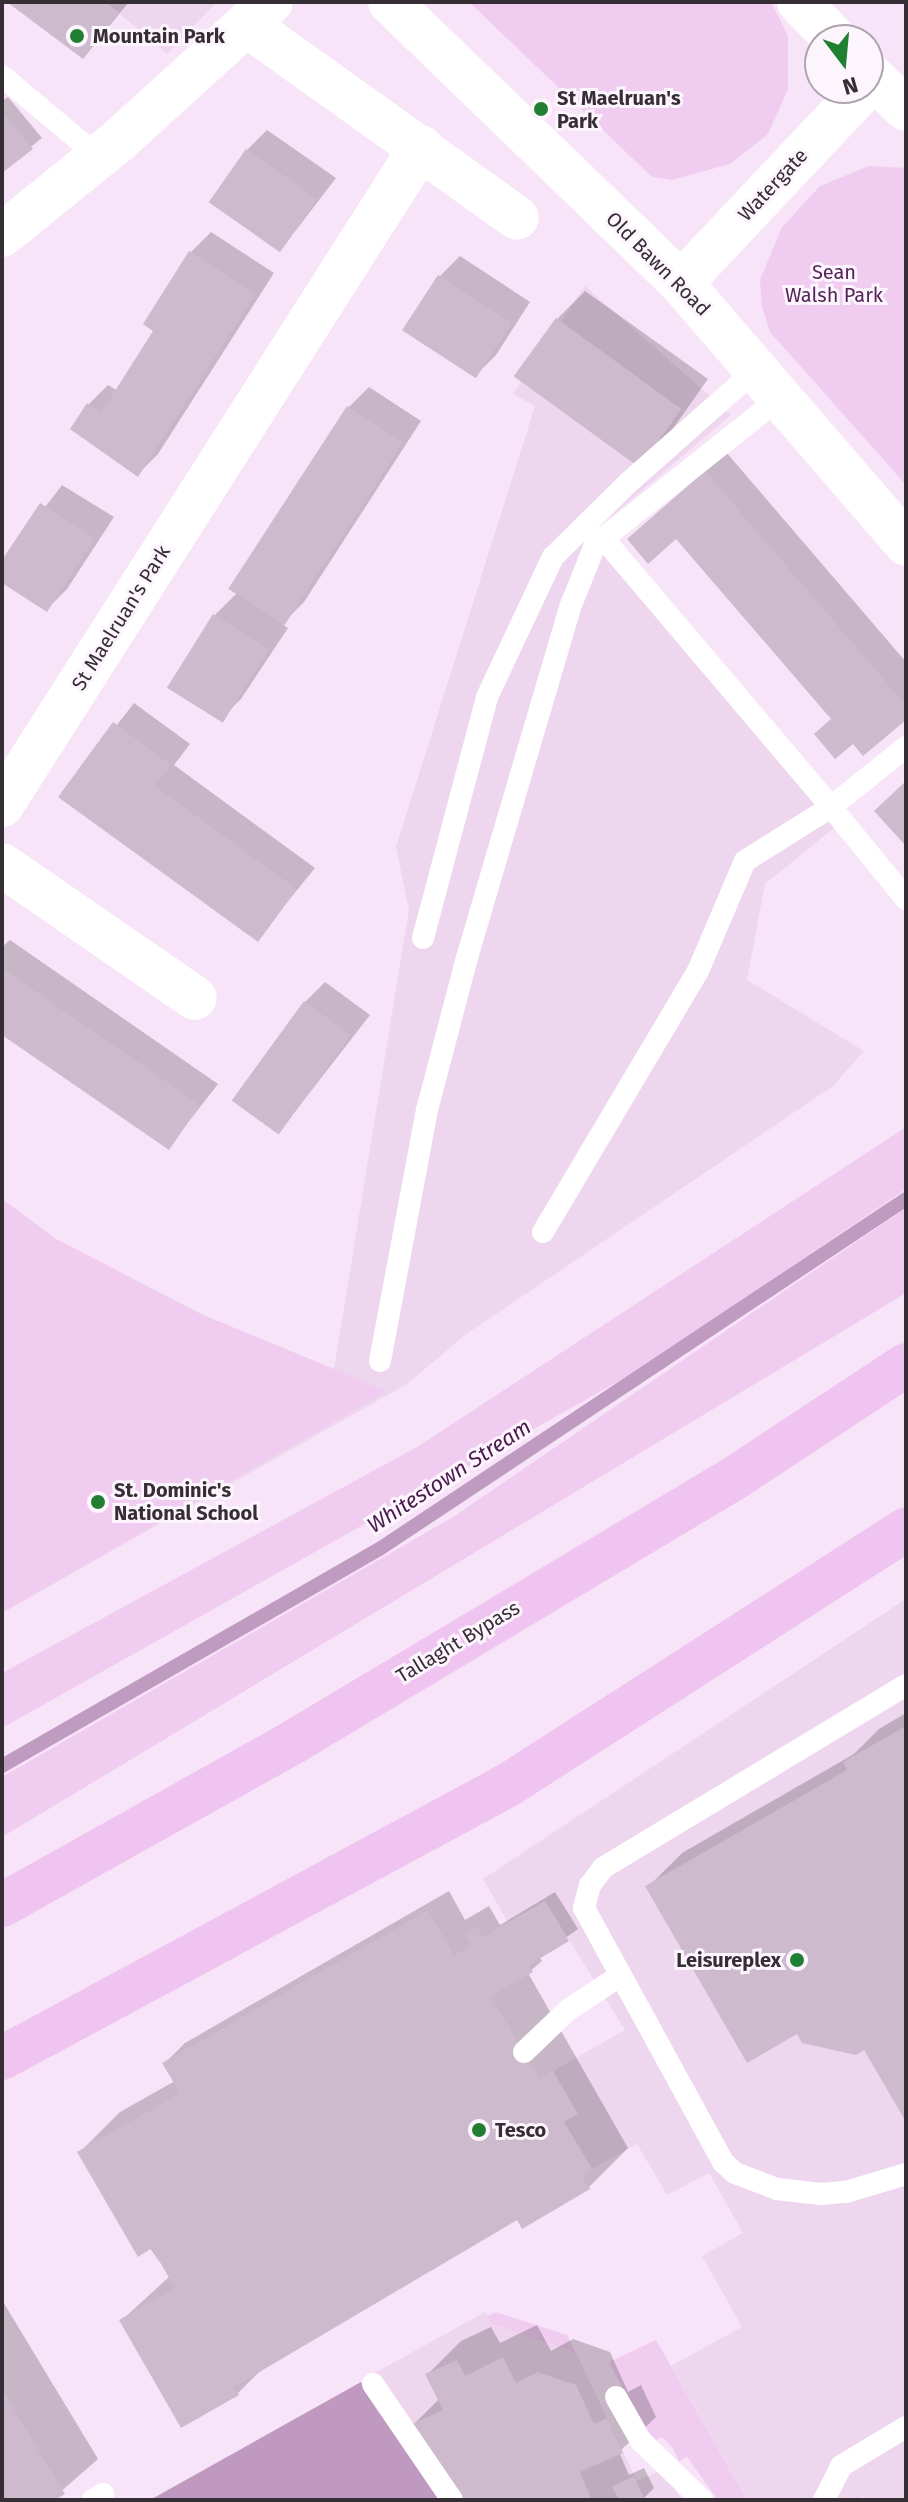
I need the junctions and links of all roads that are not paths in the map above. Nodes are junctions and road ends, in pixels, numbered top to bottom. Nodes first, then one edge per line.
1 (390, 2) edge
2 (799, 2) edge
3 (260, 14) edge
4 (820, 24) edge
5 (2, 76) edge
6 (867, 104) edge
7 (421, 147) junction
8 (99, 157) junction
9 (517, 218) dead end
10 (2, 235) edge
11 (681, 283) junction
12 (768, 384) junction
13 (603, 538) junction
14 (906, 544) edge
15 (906, 747) edge
16 (2, 805) edge
17 (831, 807) junction
18 (2, 865) edge
19 (906, 899) edge
20 (423, 938) dead end
21 (195, 998) dead end
22 (543, 1232) dead end
23 (380, 1361) dead end
24 (906, 1365) edge
25 (906, 1529) edge
26 (906, 1685) edge
27 (2, 1905) edge
28 (618, 1977) junction
29 (524, 2052) dead end
30 (2, 2058) edge
31 (906, 2174) edge
32 (373, 2384) dead end
33 (616, 2397) dead end
34 (906, 2427) edge
35 (452, 2500) edge
36 (702, 2500) edge
37 (824, 2500) edge

1 - 11 street, Old Bawn Road
2 - 4 street
3 - 7 street
3 - 8 street
5 - 8 lane
6 - 11 street, Watergate
7 - 9 street
7 - 16 street, St Maelruan's Park
8 - 10 street
11 - 12 street, Old Bawn Road
12 - 13 lane
12 - 14 street, Old Bawn Road
12 - 20 lane
13 - 17 lane
13 - 23 lane
15 - 17 lane
17 - 19 lane
17 - 22 lane
18 - 21 street
24 - 27 main road, Tallaght Bypass
25 - 30 main road
26 - 28 lane
28 - 29 lane
28 - 31 lane
32 - 35 lane
33 - 36 lane
34 - 37 lane

